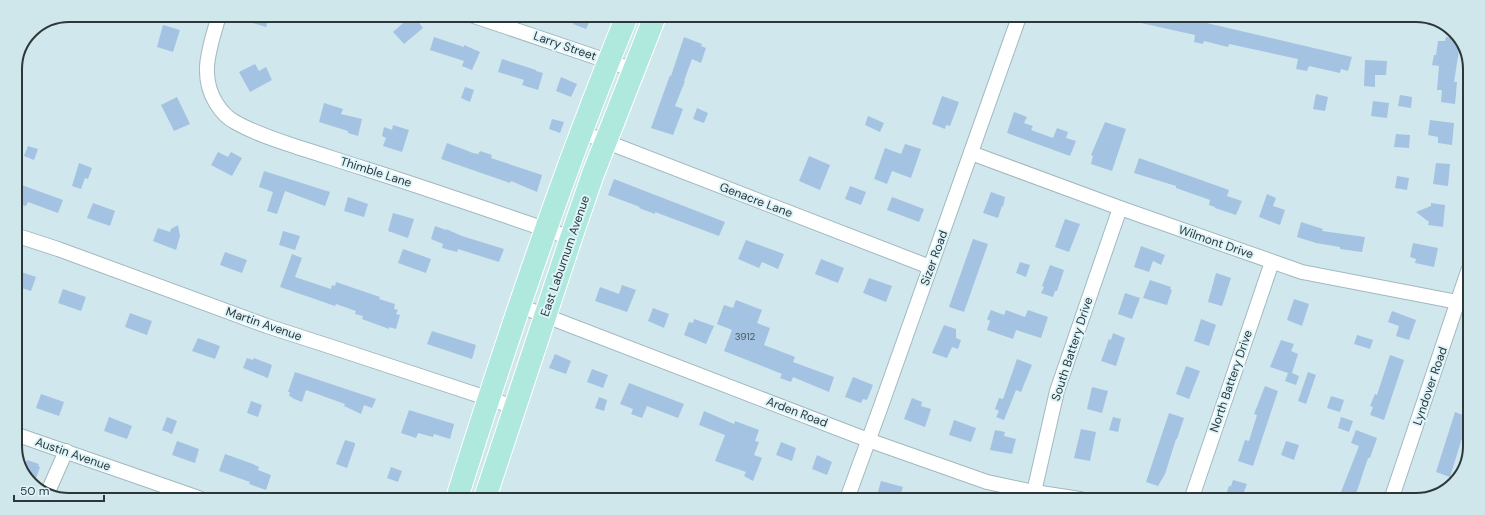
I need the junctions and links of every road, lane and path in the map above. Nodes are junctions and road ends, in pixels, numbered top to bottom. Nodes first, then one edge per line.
1 (217, 22) edge
2 (492, 22) edge
3 (625, 22) edge
4 (653, 22) edge
5 (1017, 22) edge
6 (609, 61) junction
7 (634, 70) junction
8 (581, 132) junction
9 (606, 142) junction
10 (971, 153) junction
11 (1120, 208) junction
12 (546, 230) junction
13 (22, 237) edge
14 (571, 238) junction
15 (1272, 262) junction
16 (930, 267) junction
17 (1463, 303) edge
18 (520, 306) junction
19 (1463, 306) edge
20 (545, 316) junction
21 (488, 399) junction
22 (514, 407) junction
23 (22, 436) edge
24 (868, 440) junction
25 (66, 451) junction
26 (49, 489) edge
27 (1034, 492) junction
28 (185, 493) edge
29 (459, 493) edge
30 (487, 493) edge
31 (848, 493) edge
32 (1041, 493) edge
33 (1193, 493) edge
34 (1394, 493) edge

1 - 12 street, Thimble Lane
2 - 6 street, Larry Street
3 - 6 main road
4 - 7 main road, East Laburnum Avenue
5 - 10 street, Sizer Road
6 - 7 street, Larry Street
6 - 8 main road
7 - 9 main road, East Laburnum Avenue
8 - 9 street, Genacre Lane
8 - 12 main road
9 - 14 main road, East Laburnum Avenue
9 - 16 street, Genacre Lane
10 - 11 street, Wilmont Drive
10 - 16 street, Sizer Road
11 - 15 street, Wilmont Drive
11 - 27 street, South Battery Drive
12 - 14 street, Thimble Lane
12 - 18 main road
13 - 21 street, Martin Avenue
14 - 20 main road, East Laburnum Avenue
15 - 17 street, Wilmont Drive
15 - 33 street, North Battery Drive
16 - 24 street, Sizer Road
18 - 20 street, Arden Road
18 - 21 main road
19 - 34 street, Lyndover Road
20 - 22 main road, East Laburnum Avenue
20 - 24 street, Arden Road
21 - 22 street, Martin Avenue
21 - 29 main road
22 - 30 main road, East Laburnum Avenue
23 - 25 street, Austin Avenue
24 - 27 street, Arden Road
24 - 31 street, Sizer Road
25 - 26 street
25 - 28 street, Austin Avenue
27 - 32 street, Arden Road

